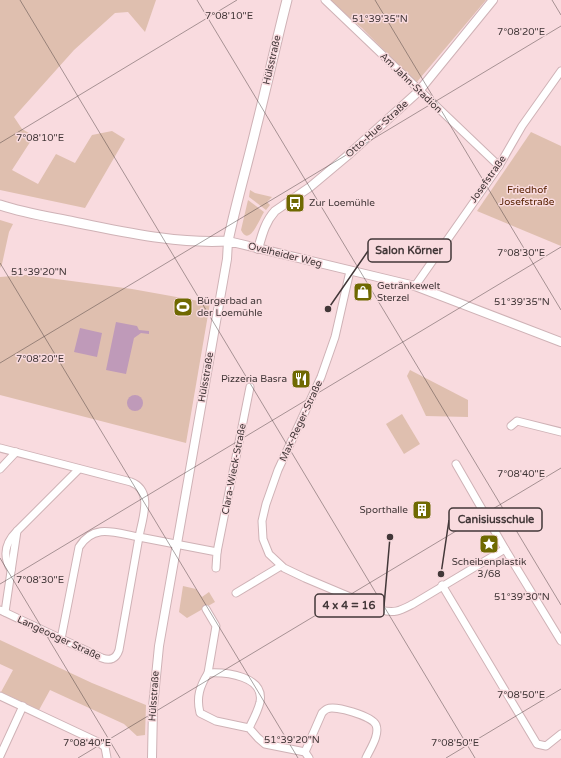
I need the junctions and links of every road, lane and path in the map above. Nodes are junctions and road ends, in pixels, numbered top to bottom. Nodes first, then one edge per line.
1 (287, 0) edge
2 (325, 0) edge
3 (493, 0) edge
4 (561, 71) edge
5 (419, 91) junction
6 (499, 166) junction
7 (0, 205) edge
8 (228, 241) junction
9 (258, 249) junction
10 (350, 271) junction
11 (415, 286) junction
12 (561, 342) edge
13 (250, 387) dead end
14 (511, 426) dead end
15 (561, 432) edge
16 (0, 448) edge
17 (16, 452) junction
18 (456, 464) dead end
19 (0, 469) edge
20 (79, 469) junction
21 (139, 537) junction
22 (176, 544) junction
23 (505, 549) junction
24 (217, 552) junction
25 (281, 566) junction
26 (216, 568) dead end
27 (442, 585) junction
28 (236, 593) dead end
29 (206, 609) dead end
30 (2, 611) edge
31 (61, 639) junction
32 (561, 641) edge
33 (208, 673) junction
34 (0, 696) edge
35 (23, 706) junction
36 (249, 728) junction
37 (561, 734) edge
38 (307, 755) edge
39 (0, 756) edge
40 (107, 758) edge
41 (152, 758) edge
42 (366, 758) edge

1 - 8 main road, Hülsstraße
2 - 5 street, Am Jahn-Stadion
3 - 5 street, Otto-Hue-Straße
4 - 6 street, Josefstraße
5 - 6 street, Am Jahn-Stadion
5 - 9 street, Otto-Hue-Straße
6 - 11 street, Josefstraße
7 - 8 main road, Ovelheider Weg
8 - 9 street, Ovelheider Weg
8 - 22 street, Hülsstraße
9 - 10 street, Ovelheider Weg
10 - 11 street, Ovelheider Weg
10 - 25 street, Max-Reger-Straße
11 - 12 street, Ovelheider Weg
13 - 24 street, Clara-Wieck-Straße
14 - 15 street
16 - 17 street, Langeooger Straße
17 - 19 street
17 - 20 street, Langeooger Straße
18 - 23 street
20 - 21 street, Langeooger Straße
20 - 30 street
21 - 22 street
21 - 31 street
21 - 31 street, Langeooger Straße
22 - 24 street
22 - 41 street, Hülsstraße
23 - 27 street, Max-Reger-Straße
23 - 32 street
24 - 26 street, Clara-Wieck-Straße
25 - 27 street, Max-Reger-Straße
25 - 28 street
27 - 37 street
29 - 33 street
30 - 31 street, Langeooger Straße
33 - 36 street
33 - 36 street
34 - 35 street
35 - 39 street
35 - 40 street
36 - 38 street
38 - 42 street

